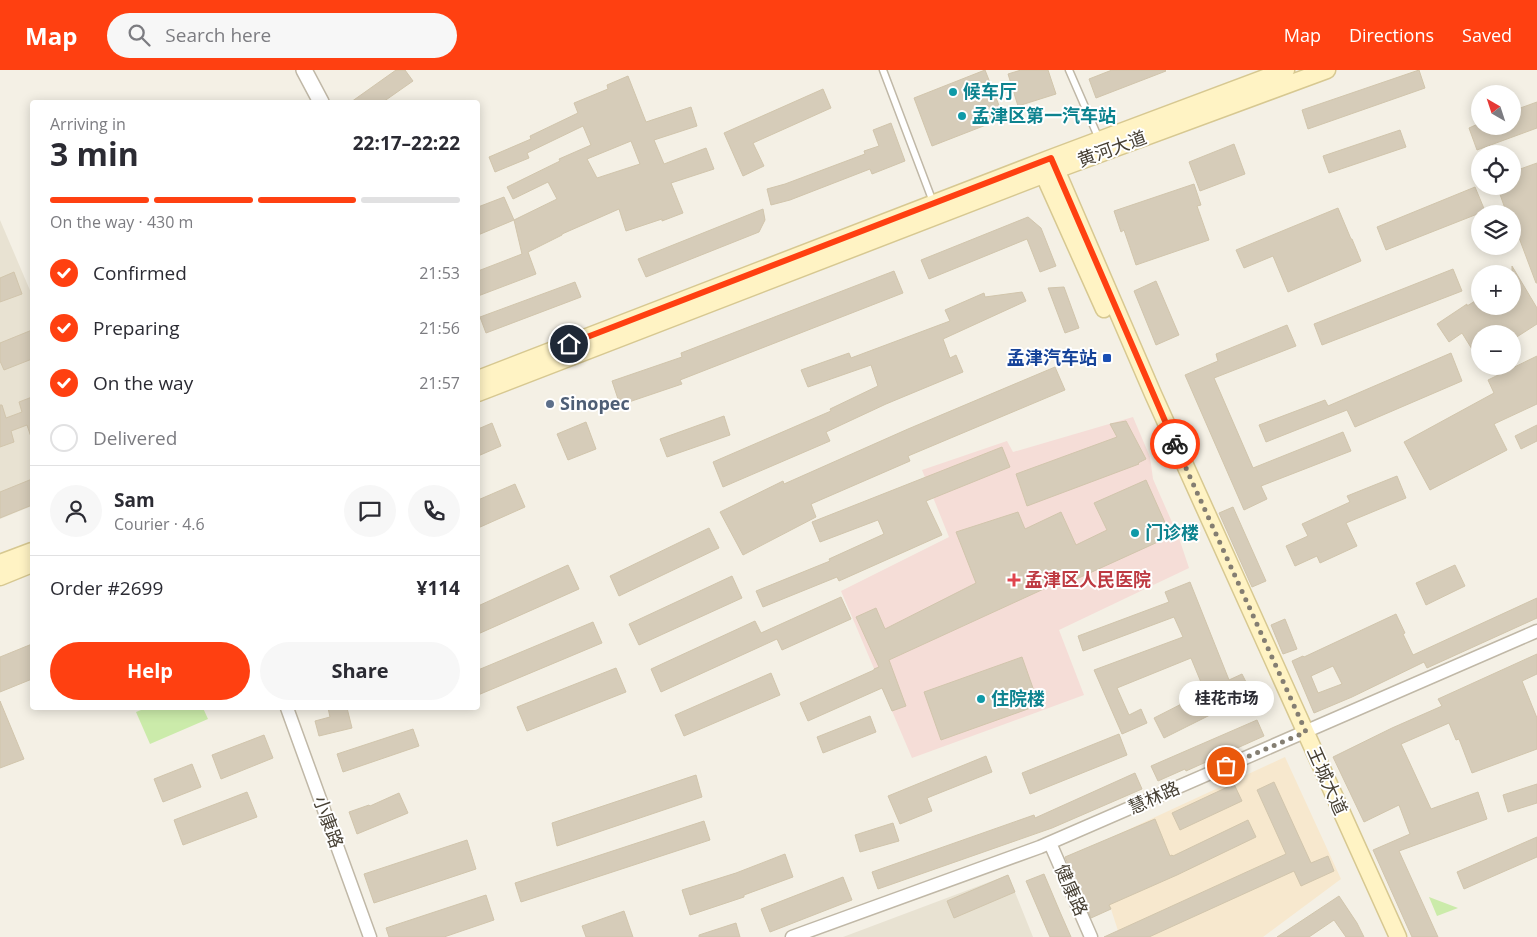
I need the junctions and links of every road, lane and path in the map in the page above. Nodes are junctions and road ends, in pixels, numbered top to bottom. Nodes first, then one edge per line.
1 (304, 70) edge
2 (883, 70) edge
3 (1069, 70) edge
4 (1286, 70) edge
5 (1327, 70) edge
6 (321, 100) edge
7 (1101, 146) junction
8 (1047, 166) junction
9 (936, 209) junction
10 (480, 378) edge
11 (480, 392) edge
12 (30, 552) edge
13 (0, 563) edge
14 (30, 565) edge
15 (0, 577) edge
16 (1537, 631) edge
17 (288, 710) edge
18 (1301, 734) junction
19 (1050, 843) junction
20 (370, 937) edge
21 (792, 937) edge
22 (1091, 937) edge
23 (1388, 937) edge
24 (1398, 937) edge

1 - 6 street
2 - 9 lane
3 - 7 lane
4 - 7 main road, 黄河大道
5 - 7 main road, 黄河大道
7 - 8 main road, 黄河大道
8 - 9 main road, 黄河大道
8 - 18 main road, 王城大道
9 - 10 main road, 黄河大道
9 - 11 main road, 黄河大道
12 - 13 main road
14 - 15 main road
16 - 18 street, 慧林路
17 - 20 street, 小康路
18 - 19 street, 慧林路
18 - 23 main road, 王城大道
18 - 24 main road, 王城大道
19 - 21 street, 慧林路
19 - 22 street, 健康路

